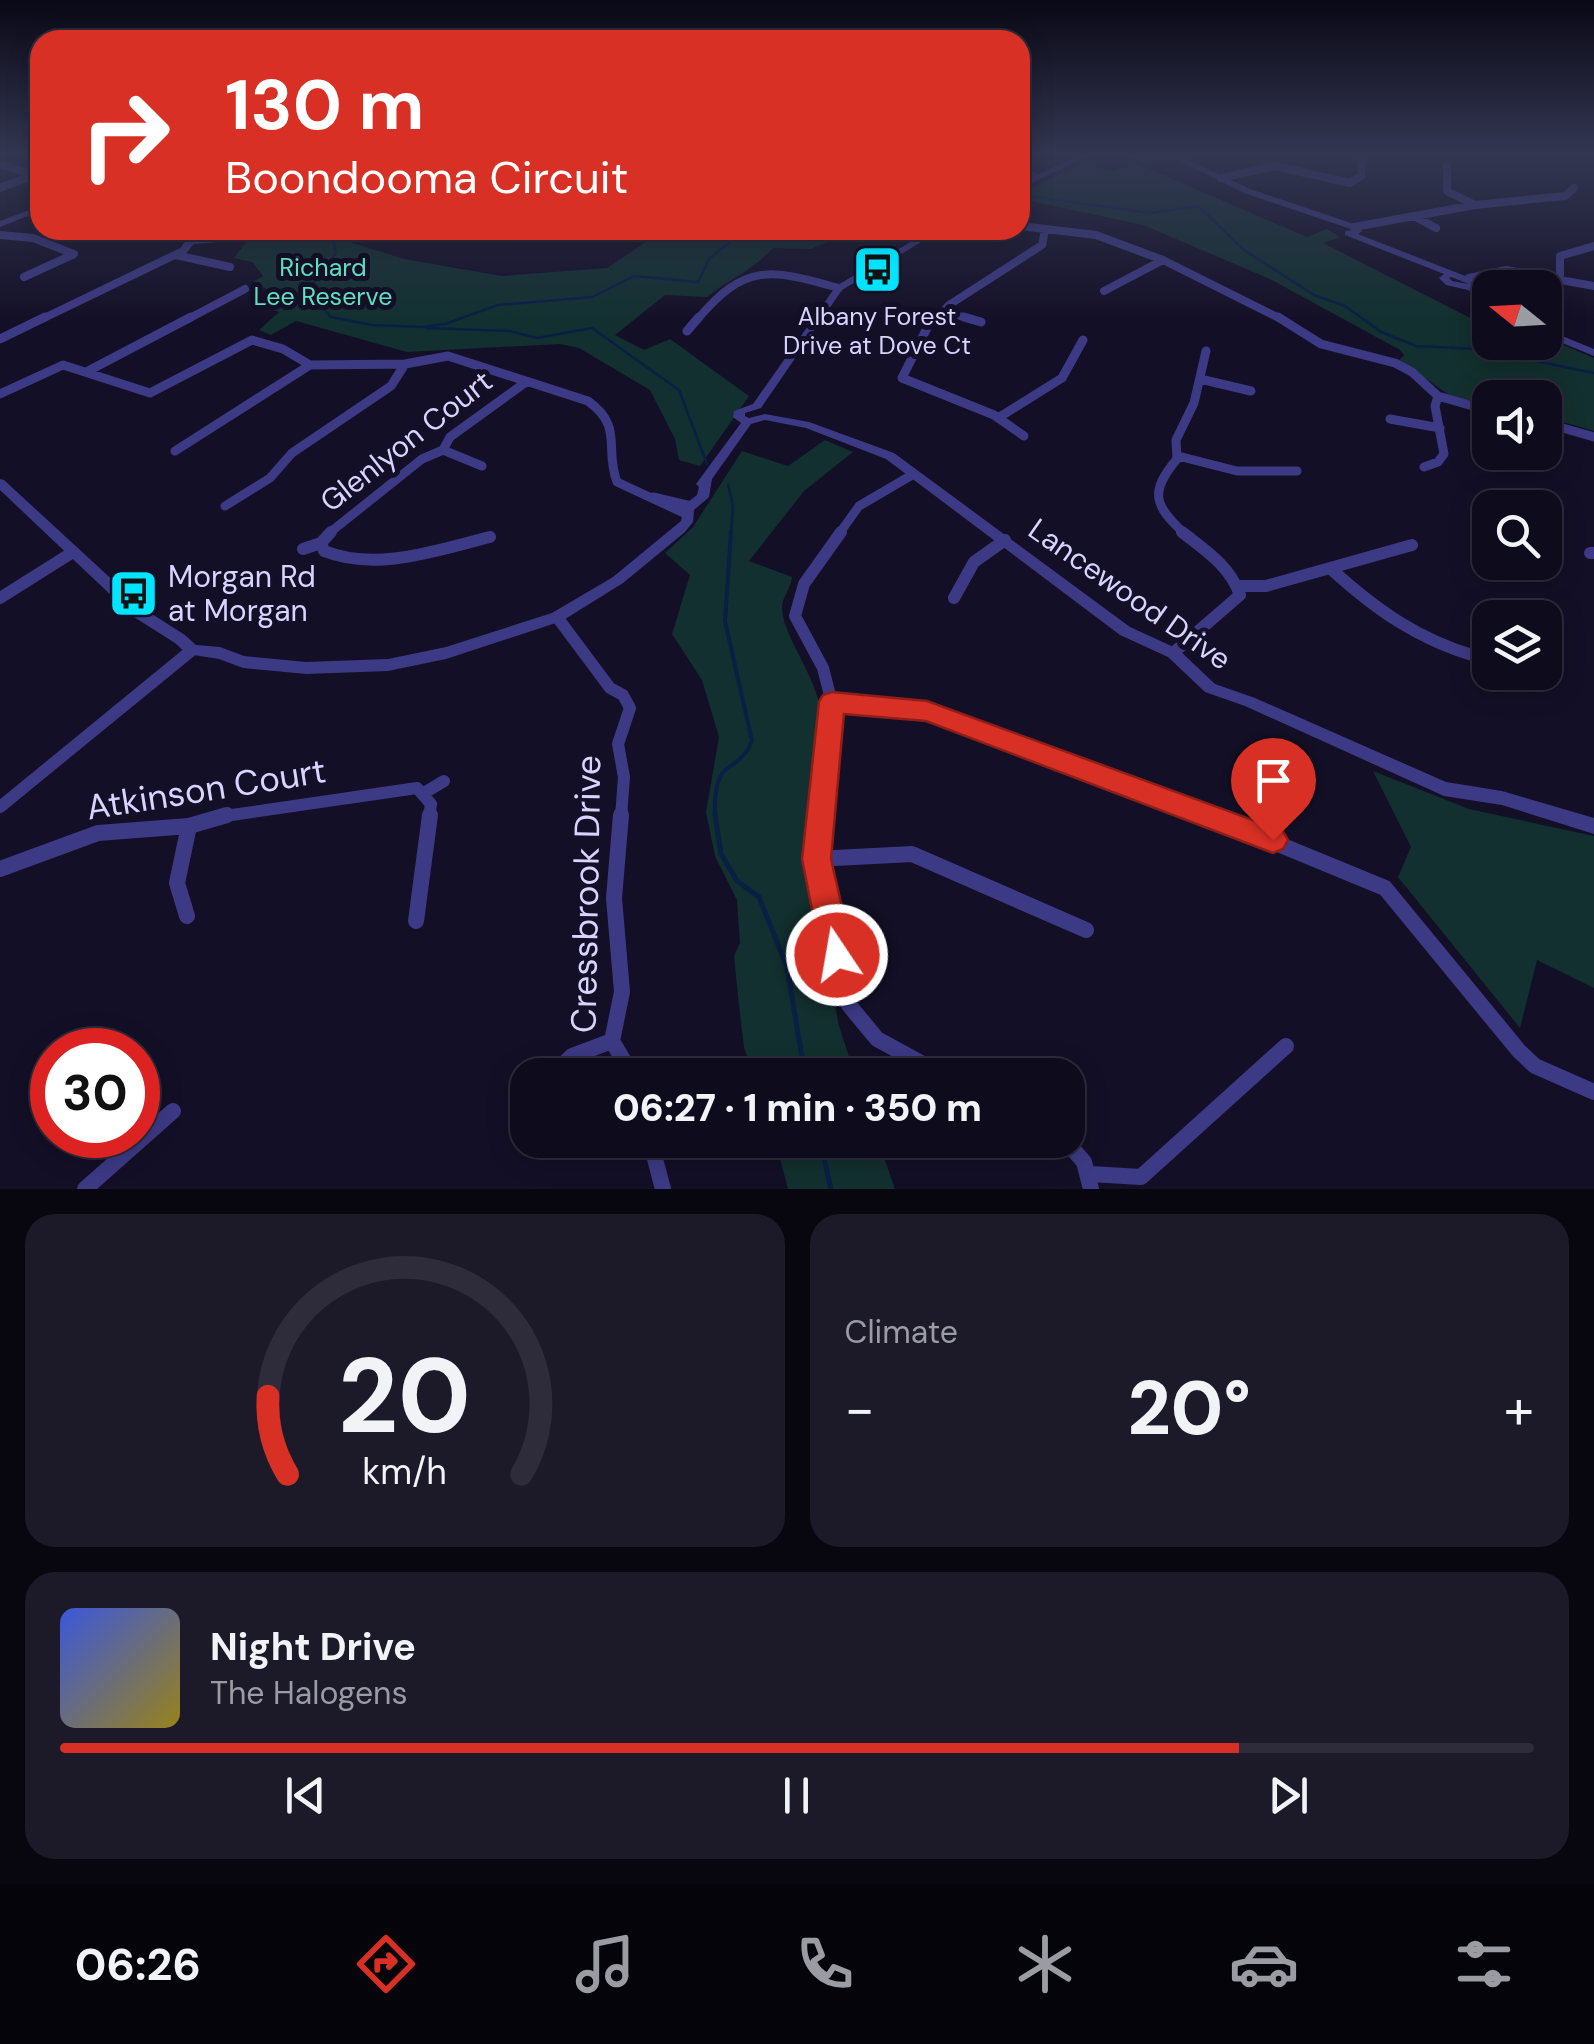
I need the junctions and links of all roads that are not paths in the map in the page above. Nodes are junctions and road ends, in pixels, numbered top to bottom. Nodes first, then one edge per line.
1 (1304, 211) edge
2 (1439, 211) edge
3 (30, 212) edge
4 (1414, 216) junction
5 (0, 224) edge
6 (1030, 228) edge
7 (1436, 228) dead end
8 (1045, 230) junction
9 (1354, 230) junction
10 (0, 235) edge
11 (30, 238) edge
12 (38, 240) edge
13 (194, 240) edge
14 (920, 240) edge
15 (1594, 246) edge
16 (176, 255) junction
17 (1163, 260) junction
18 (230, 267) dead end
19 (1560, 270) edge
20 (24, 277) dead end
21 (1562, 278) edge
22 (1470, 283) edge
23 (1594, 286) edge
24 (840, 288) junction
25 (244, 289) dead end
26 (1104, 291) dead end
27 (946, 312) junction
28 (981, 322) dead end
29 (687, 331) dead end
30 (0, 339) edge
31 (1562, 339) edge
32 (1083, 340) dead end
33 (1206, 351) dead end
34 (1594, 353) edge
35 (405, 364) junction
36 (310, 365) junction
37 (88, 371) junction
38 (1200, 379) junction
39 (526, 382) junction
40 (1252, 391) dead end
41 (0, 394) edge
42 (1438, 396) junction
43 (1472, 405) edge
44 (761, 412) junction
45 (998, 418) junction
46 (1390, 419) dead end
47 (747, 422) joint
48 (1440, 428) junction
49 (1562, 428) edge
50 (1024, 436) dead end
51 (1594, 436) edge
52 (443, 450) junction
53 (175, 452) dead end
54 (1178, 456) junction
55 (482, 466) dead end
56 (1424, 467) dead end
57 (1297, 471) dead end
58 (912, 476) junction
59 (0, 483) edge
60 (225, 506) dead end
61 (685, 509) junction
62 (490, 537) dead end
63 (1005, 540) junction
64 (322, 543) junction
65 (1412, 545) dead end
66 (303, 549) dead end
67 (73, 552) junction
68 (1330, 568) junction
69 (1240, 586) junction
70 (0, 598) edge
71 (954, 598) dead end
72 (558, 618) junction
73 (192, 650) junction
74 (1173, 653) junction
75 (1472, 655) edge
76 (832, 702) junction
77 (444, 781) dead end
78 (424, 793) junction
79 (0, 806) edge
80 (188, 826) junction
81 (1594, 826) edge
82 (816, 859) junction
83 (0, 869) edge
84 (187, 916) dead end
85 (416, 921) dead end
86 (1086, 930) dead end
87 (612, 1041) junction
88 (1286, 1046) dead end
89 (570, 1058) edge
90 (625, 1058) edge
91 (911, 1058) edge
92 (1594, 1092) edge
93 (173, 1111) dead end
94 (655, 1158) edge
95 (1083, 1158) edge
96 (1091, 1182) edge
97 (85, 1189) edge
98 (663, 1189) edge

1 - 9 street
2 - 4 street
3 - 5 street
4 - 7 street
4 - 9 street
6 - 8 street
8 - 17 street
8 - 27 street
9 - 22 street
10 - 11 street
12 - 20 street
13 - 16 street
14 - 24 street
15 - 19 street
16 - 18 street
16 - 30 street
17 - 26 street
17 - 42 street
21 - 23 street
24 - 29 street
24 - 44 street
25 - 37 street
27 - 28 street
27 - 45 street
31 - 34 street
32 - 45 street
33 - 38 street
35 - 36 street
35 - 39 street
35 - 60 street
36 - 37 street
36 - 53 street
37 - 41 street
38 - 40 street
38 - 54 street
39 - 52 street, Glenlyon Court
39 - 61 street
42 - 43 street
42 - 48 street
44 - 47 street
44 - 58 street, Lancewood Drive
45 - 50 street
46 - 48 street
47 - 61 street
48 - 56 street
49 - 51 street
52 - 55 street
52 - 64 street, Glenlyon Court
54 - 57 street
54 - 69 street
58 - 63 street, Lancewood Drive
58 - 76 street
59 - 67 street
61 - 72 street
62 - 64 street, Glenlyon Court
63 - 71 street
63 - 74 street, Lancewood Drive
64 - 66 street, Glenlyon Court
65 - 68 street
67 - 70 street
67 - 73 street
68 - 69 street
68 - 75 street
69 - 74 street
72 - 73 street
72 - 87 street, Cressbrook Drive
73 - 79 street
74 - 81 street, Lancewood Drive
76 - 82 street
76 - 92 street
77 - 78 street
78 - 80 street, Atkinson Court
78 - 85 street
80 - 83 street, Atkinson Court
80 - 84 street
82 - 86 street
82 - 91 street
87 - 89 street
87 - 90 street, Cressbrook Drive
88 - 96 street
93 - 97 street
94 - 98 street
95 - 96 street

